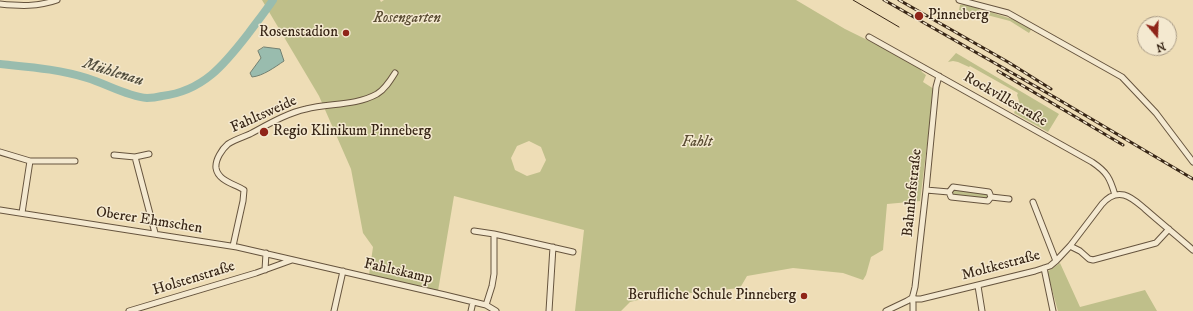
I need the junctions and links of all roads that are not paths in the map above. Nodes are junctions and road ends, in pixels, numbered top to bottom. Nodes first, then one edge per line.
1 (57, 0) edge
2 (959, 0) edge
3 (0, 4) edge
4 (870, 37) dead end
5 (395, 73) dead end
6 (939, 76) junction
7 (0, 152) edge
8 (149, 154) dead end
9 (114, 155) dead end
10 (135, 157) junction
11 (30, 161) junction
12 (75, 161) dead end
13 (1193, 162) edge
14 (926, 190) junction
15 (949, 192) junction
16 (1115, 195) junction
17 (991, 197) junction
18 (1009, 199) dead end
19 (1033, 202) dead end
20 (0, 210) edge
21 (22, 213) junction
22 (1169, 229) junction
23 (474, 231) dead end
24 (155, 234) junction
25 (494, 234) junction
26 (233, 246) junction
27 (1070, 246) junction
28 (553, 247) junction
29 (1193, 250) edge
30 (573, 252) dead end
31 (266, 253) junction
32 (293, 259) junction
33 (1056, 261) junction
34 (1044, 268) junction
35 (265, 270) junction
36 (343, 271) junction
37 (978, 286) junction
38 (912, 298) junction
39 (473, 302) junction
40 (486, 305) junction
41 (129, 311) edge
42 (334, 311) edge
43 (471, 311) edge
44 (496, 311) edge
45 (549, 311) edge
46 (886, 311) edge
47 (913, 311) edge
48 (982, 311) edge
49 (1053, 311) edge

1 - 3 street
2 - 13 street
4 - 6 street, Rockvillestraße
5 - 26 street, Fahltsweide
6 - 14 street, Bahnhofstraße
6 - 16 street, Rockvillestraße
7 - 11 street
8 - 10 street
9 - 10 street
10 - 24 street
11 - 12 street
11 - 21 street
14 - 15 street
14 - 38 street, Bahnhofstraße
15 - 17 street
15 - 17 street
16 - 22 street
16 - 27 street, Moltkestraße
17 - 18 street
19 - 33 street
20 - 21 street, Oberer Ehmschen
21 - 24 street, Oberer Ehmschen
22 - 27 street
22 - 29 street
23 - 25 street
24 - 26 street, Oberer Ehmschen
25 - 28 street
25 - 40 street
26 - 31 street, Oberer Ehmschen
27 - 33 street, Moltkestraße
28 - 30 street
28 - 45 street
31 - 32 street, Oberer Ehmschen
31 - 35 street
32 - 35 street, Holstenstraße
32 - 36 street, Fahltskamp
33 - 34 street, Moltkestraße
34 - 37 street, Moltkestraße
34 - 49 street
35 - 41 street, Holstenstraße
36 - 39 street, Fahltskamp
36 - 42 street
37 - 38 street, Moltkestraße
37 - 48 street
38 - 46 street
38 - 47 street, Bahnhofstraße
39 - 40 street, Fahltskamp
39 - 43 street
40 - 44 street, Fahltskamp

